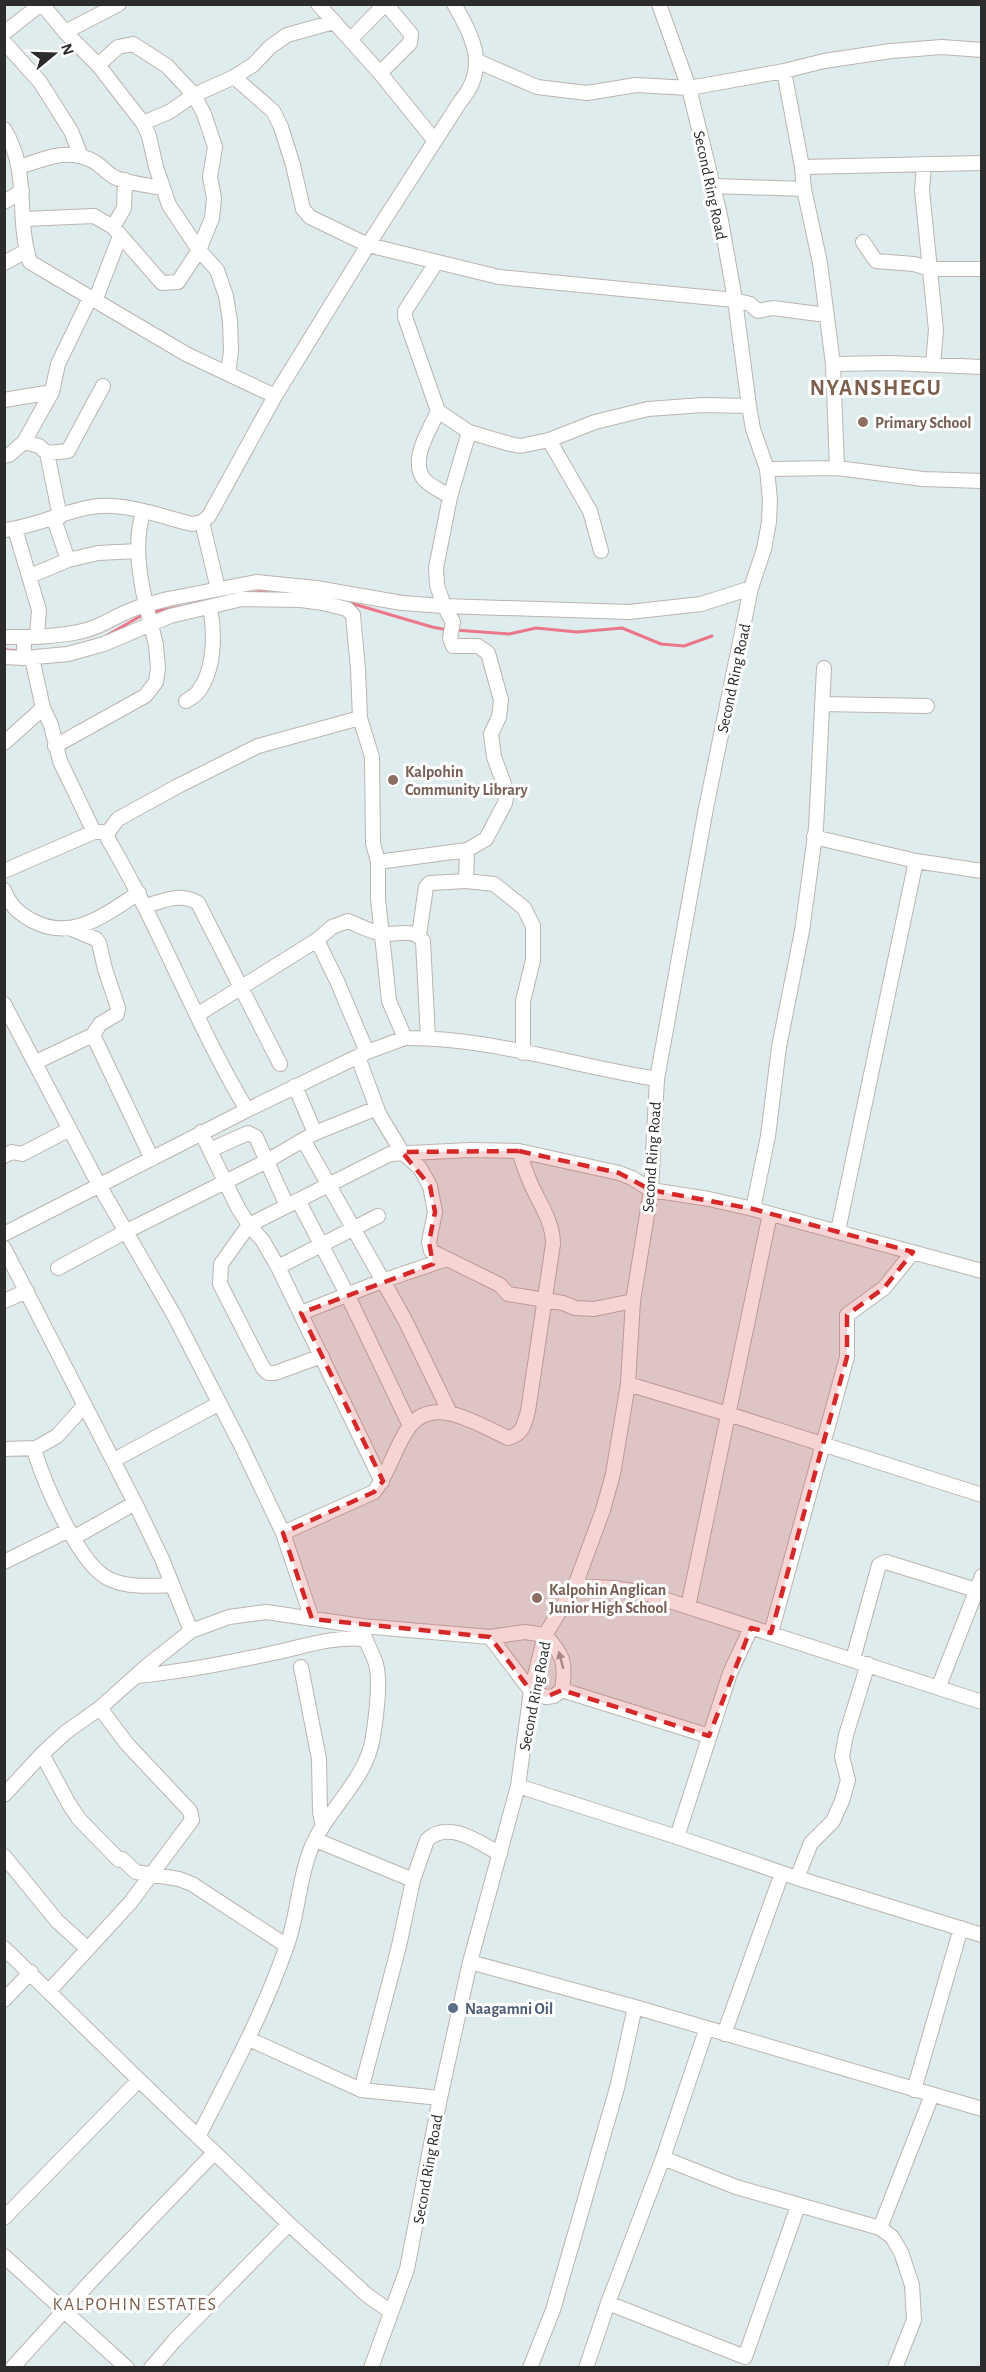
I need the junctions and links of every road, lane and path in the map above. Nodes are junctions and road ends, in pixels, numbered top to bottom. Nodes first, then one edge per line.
1 (41, 4) edge
2 (119, 4) edge
3 (318, 4) edge
4 (386, 4) edge
5 (454, 4) edge
6 (659, 4) edge
7 (334, 22) junction
8 (65, 32) junction
9 (4, 33) edge
10 (350, 40) junction
11 (4, 42) edge
12 (981, 50) edge
13 (477, 61) junction
14 (98, 65) junction
15 (784, 71) junction
16 (380, 73) junction
17 (234, 77) junction
18 (689, 88) junction
19 (194, 95) junction
20 (143, 123) junction
21 (4, 129) edge
22 (435, 141) junction
23 (81, 156) junction
24 (981, 163) edge
25 (924, 164) junction
26 (20, 167) junction
27 (802, 167) junction
28 (125, 180) junction
29 (713, 186) junction
30 (163, 188) junction
31 (804, 189) junction
32 (22, 191) junction
33 (4, 202) edge
34 (24, 219) junction
35 (116, 231) junction
36 (863, 242) dead end
37 (368, 245) junction
38 (199, 250) junction
39 (26, 251) junction
40 (4, 263) edge
41 (436, 263) junction
42 (930, 269) junction
43 (981, 269) edge
44 (92, 299) junction
45 (735, 300) junction
46 (826, 315) junction
47 (833, 364) junction
48 (933, 364) junction
49 (981, 367) edge
50 (228, 374) junction
51 (103, 386) dead end
52 (52, 392) junction
53 (275, 396) junction
54 (4, 400) edge
55 (749, 406) junction
56 (438, 411) junction
57 (469, 432) junction
58 (549, 440) junction
59 (24, 442) junction
60 (47, 453) junction
61 (4, 456) edge
62 (837, 468) junction
63 (767, 469) junction
64 (981, 481) edge
65 (450, 496) junction
66 (143, 512) junction
67 (57, 518) junction
68 (202, 522) junction
69 (10, 530) edge
70 (138, 550) junction
71 (602, 551) dead end
72 (68, 560) junction
73 (30, 576) junction
74 (751, 588) junction
75 (218, 589) junction
76 (325, 596) junction
77 (444, 606) junction
78 (210, 607) junction
79 (148, 613) junction
80 (4, 637) edge
81 (28, 648) junction
82 (4, 657) edge
83 (824, 668) dead end
84 (186, 701) dead end
85 (822, 704) junction
86 (927, 706) dead end
87 (43, 708) junction
88 (360, 718) junction
89 (4, 742) edge
90 (55, 746) junction
91 (101, 832) junction
92 (814, 837) junction
93 (467, 850) junction
94 (916, 861) junction
95 (378, 862) junction
96 (4, 871) edge
97 (981, 871) edge
98 (466, 881) junction
99 (4, 890) edge
100 (139, 893) junction
101 (145, 906) junction
102 (72, 929) junction
103 (381, 934) junction
104 (419, 934) junction
105 (317, 940) junction
106 (240, 989) junction
107 (4, 1004) edge
108 (197, 1015) junction
109 (93, 1035) junction
110 (405, 1038) junction
111 (428, 1038) junction
112 (523, 1053) junction
113 (363, 1055) junction
114 (36, 1062) junction
115 (280, 1064) dead end
116 (657, 1079) junction
117 (295, 1086) junction
118 (377, 1108) junction
119 (247, 1110) junction
120 (70, 1129) junction
121 (201, 1132) junction
122 (309, 1137) junction
123 (210, 1150) junction
124 (402, 1152) junction
125 (519, 1152) junction
126 (4, 1156) edge
127 (152, 1159) junction
128 (267, 1161) junction
129 (225, 1182) junction
130 (99, 1185) junction
131 (327, 1185) junction
132 (651, 1190) junction
133 (292, 1203) junction
134 (753, 1209) junction
135 (770, 1214) junction
136 (378, 1216) dead end
137 (249, 1225) junction
138 (353, 1228) junction
139 (838, 1231) junction
140 (125, 1232) junction
141 (4, 1234) edge
142 (322, 1245) junction
143 (4, 1248) edge
144 (913, 1252) junction
145 (447, 1259) junction
146 (278, 1267) junction
147 (58, 1268) dead end
148 (981, 1272) edge
149 (382, 1281) junction
150 (27, 1291) junction
151 (347, 1294) junction
152 (4, 1301) edge
153 (633, 1301) junction
154 (545, 1302) junction
155 (301, 1313) junction
156 (322, 1356) junction
157 (628, 1384) junction
158 (218, 1404) junction
159 (85, 1405) junction
160 (450, 1413) junction
161 (728, 1414) junction
162 (410, 1426) junction
163 (824, 1444) junction
164 (36, 1448) junction
165 (4, 1449) edge
166 (114, 1460) junction
167 (382, 1482) junction
168 (981, 1495) edge
169 (135, 1503) junction
170 (283, 1533) junction
171 (72, 1534) junction
172 (4, 1562) edge
173 (981, 1576) edge
174 (172, 1585) junction
175 (575, 1586) junction
176 (976, 1590) junction
177 (688, 1607) junction
178 (312, 1620) junction
179 (751, 1629) junction
180 (191, 1631) junction
181 (363, 1633) junction
182 (771, 1633) junction
183 (544, 1635) junction
184 (490, 1636) junction
185 (853, 1659) junction
186 (868, 1664) junction
187 (301, 1667) dead end
188 (136, 1676) junction
189 (939, 1686) junction
190 (562, 1690) junction
191 (531, 1691) junction
192 (981, 1702) edge
193 (100, 1708) junction
194 (709, 1736) junction
195 (42, 1754) junction
196 (518, 1786) junction
197 (4, 1795) edge
198 (323, 1826) junction
199 (677, 1837) junction
200 (316, 1840) junction
201 (500, 1854) junction
202 (4, 1856) edge
203 (782, 1873) junction
204 (154, 1874) junction
205 (797, 1878) junction
206 (413, 1880) junction
207 (961, 1928) junction
208 (981, 1935) edge
209 (287, 1946) junction
210 (4, 1948) edge
211 (88, 1949) junction
212 (470, 1962) junction
213 (31, 1972) junction
214 (50, 1990) junction
215 (4, 2000) edge
216 (635, 2007) junction
217 (706, 2030) junction
218 (724, 2034) junction
219 (249, 2039) junction
220 (139, 2080) junction
221 (361, 2090) junction
222 (914, 2090) junction
223 (932, 2095) junction
224 (440, 2098) junction
225 (981, 2109) edge
226 (198, 2137) junction
227 (214, 2152) junction
228 (663, 2158) junction
229 (798, 2206) junction
230 (4, 2218) edge
231 (289, 2224) junction
232 (880, 2228) junction
233 (4, 2256) edge
234 (608, 2303) junction
235 (64, 2309) junction
236 (391, 2312) junction
237 (743, 2362) edge
238 (12, 2367) edge
239 (127, 2367) edge
240 (152, 2367) edge
241 (371, 2367) edge
242 (530, 2367) edge
243 (586, 2367) edge
244 (895, 2367) edge

1 - 8 street
1 - 9 street
2 - 8 street
3 - 7 street
4 - 10 street
4 - 16 street
5 - 13 street
6 - 18 street, Second Ring Road
7 - 10 street
7 - 17 street
8 - 14 street
10 - 16 street
11 - 23 street
12 - 15 street
13 - 18 street
13 - 22 street
14 - 19 street
14 - 20 street
15 - 18 street
15 - 27 street
16 - 22 street
17 - 19 street
17 - 37 street
18 - 29 street, Second Ring Road
19 - 20 street
19 - 38 street
20 - 30 street
21 - 26 street
22 - 37 street
23 - 26 street
23 - 28 street
24 - 25 street
25 - 27 street
25 - 42 street
26 - 32 street
27 - 31 street
28 - 30 street
28 - 35 street
29 - 31 street
29 - 45 street, Second Ring Road
30 - 38 street
31 - 46 street
32 - 33 street
32 - 34 street
34 - 35 street
34 - 39 street
35 - 38 street
35 - 44 street
36 - 42 street
37 - 41 street
37 - 53 street
38 - 50 street
39 - 40 street
39 - 44 street
41 - 45 street
41 - 56 street
42 - 43 street
42 - 48 street
44 - 50 street
44 - 52 street
45 - 46 street
45 - 55 street, Second Ring Road
46 - 47 street
47 - 48 street
47 - 62 street
48 - 49 street
50 - 53 street
51 - 60 street
52 - 54 street
52 - 59 street
53 - 68 street
55 - 58 street
55 - 63 street, Second Ring Road
56 - 57 street
56 - 65 street
57 - 58 street
57 - 65 street
58 - 71 street
59 - 60 street
59 - 61 street
60 - 67 street
62 - 63 street
62 - 64 street
63 - 74 street, Second Ring Road
65 - 77 street
66 - 67 street
66 - 68 street
66 - 70 street
67 - 69 street
67 - 72 street
68 - 75 street
69 - 73 street
70 - 72 street
70 - 79 street
72 - 73 street
73 - 81 street
74 - 77 street
74 - 116 street, Second Ring Road
75 - 76 street
75 - 79 street
76 - 77 street
76 - 78 street
76 - 88 street
77 - 93 street
78 - 79 street
78 - 84 street
79 - 81 street
79 - 81 street
79 - 90 street
80 - 81 street
81 - 82 street
81 - 87 street
83 - 85 street
85 - 86 street
85 - 92 street
87 - 89 street
87 - 90 street
88 - 91 street
88 - 95 street
90 - 91 street
91 - 96 street
91 - 100 street
92 - 94 street
92 - 134 street
93 - 95 street
93 - 98 street
94 - 97 street
94 - 139 street
95 - 103 street
98 - 104 street
98 - 112 street
99 - 102 street
100 - 101 street
100 - 102 street
101 - 106 street
101 - 108 street
102 - 109 street
103 - 104 street
103 - 105 street
103 - 110 street
104 - 111 street
105 - 106 street
105 - 113 street
106 - 108 street
106 - 115 street
107 - 114 street
108 - 119 street
109 - 114 street
109 - 127 street
110 - 111 street
110 - 113 street
111 - 112 street
112 - 116 street
113 - 117 street
113 - 118 street
114 - 120 street
116 - 132 street, Second Ring Road
117 - 119 street
117 - 122 street
118 - 122 street
118 - 124 street
119 - 121 street
120 - 126 street
120 - 130 street
121 - 123 street
121 - 127 street
122 - 128 street
122 - 131 street
123 - 128 street
123 - 129 street
124 - 125 street
124 - 131 street
124 - 145 street
125 - 132 street
125 - 154 street
127 - 130 street
128 - 129 street
128 - 133 street
129 - 137 street
129 - 140 street
130 - 140 street
130 - 141 street
131 - 133 street
131 - 138 street
132 - 134 street
132 - 153 street, Second Ring Road
133 - 137 street
133 - 142 street
134 - 135 street
135 - 139 street
135 - 161 street
136 - 138 street
137 - 146 street
137 - 156 street
138 - 142 street
138 - 149 street
139 - 144 street
140 - 147 street
140 - 158 street
142 - 146 street
142 - 151 street
143 - 150 street
144 - 148 street
144 - 163 street
145 - 149 street
145 - 154 street
146 - 155 street
149 - 151 street
149 - 160 street
150 - 152 street
150 - 159 street
151 - 155 street
151 - 162 street
153 - 154 street
153 - 157 street, Second Ring Road
154 - 160 street
155 - 156 street
156 - 167 street
157 - 161 street
157 - 175 street, Second Ring Road
158 - 166 street
158 - 170 street
159 - 164 street
159 - 166 street
160 - 162 street
161 - 163 street
161 - 177 street
162 - 167 street
163 - 168 street
163 - 182 street
164 - 165 street
164 - 171 street
166 - 169 street
167 - 170 street
169 - 171 street
169 - 174 street
170 - 178 street
171 - 172 street
171 - 174 street
173 - 176 street
174 - 180 street
175 - 177 street
175 - 183 street, Second Ring Road
176 - 185 street
176 - 189 street
177 - 179 street
178 - 180 street
178 - 181 street
179 - 182 street
179 - 194 street
180 - 188 street
181 - 184 street
181 - 188 street
181 - 198 street
182 - 185 street
183 - 184 street
190 -> 183 street
183 - 191 street, Second Ring Road
184 - 191 street
185 - 186 street
186 - 189 street
186 - 205 street
187 - 198 street
188 - 193 street
189 - 192 street
190 - 191 street
190 - 194 street
191 - 196 street, Second Ring Road
193 - 195 street
193 - 204 street
194 - 199 street
195 - 197 street
195 - 204 street
196 - 199 street
196 - 201 street, Second Ring Road
198 - 200 street
199 - 203 street
200 - 206 street
200 - 209 street
201 - 206 street
201 - 212 street, Second Ring Road
202 - 211 street
203 - 205 street
203 - 218 street
204 - 209 street
204 - 211 street
205 - 207 street
206 - 221 street
207 - 208 street
207 - 222 street
209 - 219 street
210 - 213 street
211 - 214 street
212 - 216 street
212 - 224 street, Second Ring Road
213 - 214 street
213 - 215 street
214 - 220 street
216 - 217 street
216 - 242 street
217 - 218 street
217 - 228 street
218 - 222 street
219 - 221 street
219 - 226 street
220 - 226 street
220 - 230 street
221 - 224 street
222 - 223 street
223 - 225 street
223 - 232 street
224 - 236 street, Second Ring Road
226 - 227 street
227 - 231 street
227 - 235 street
228 - 229 street
228 - 234 street
229 - 232 street
229 - 237 street
231 - 236 street
231 - 240 street
232 - 244 street
233 - 235 street
234 - 237 street
234 - 243 street
235 - 238 street
235 - 239 street
236 - 241 street, Second Ring Road

